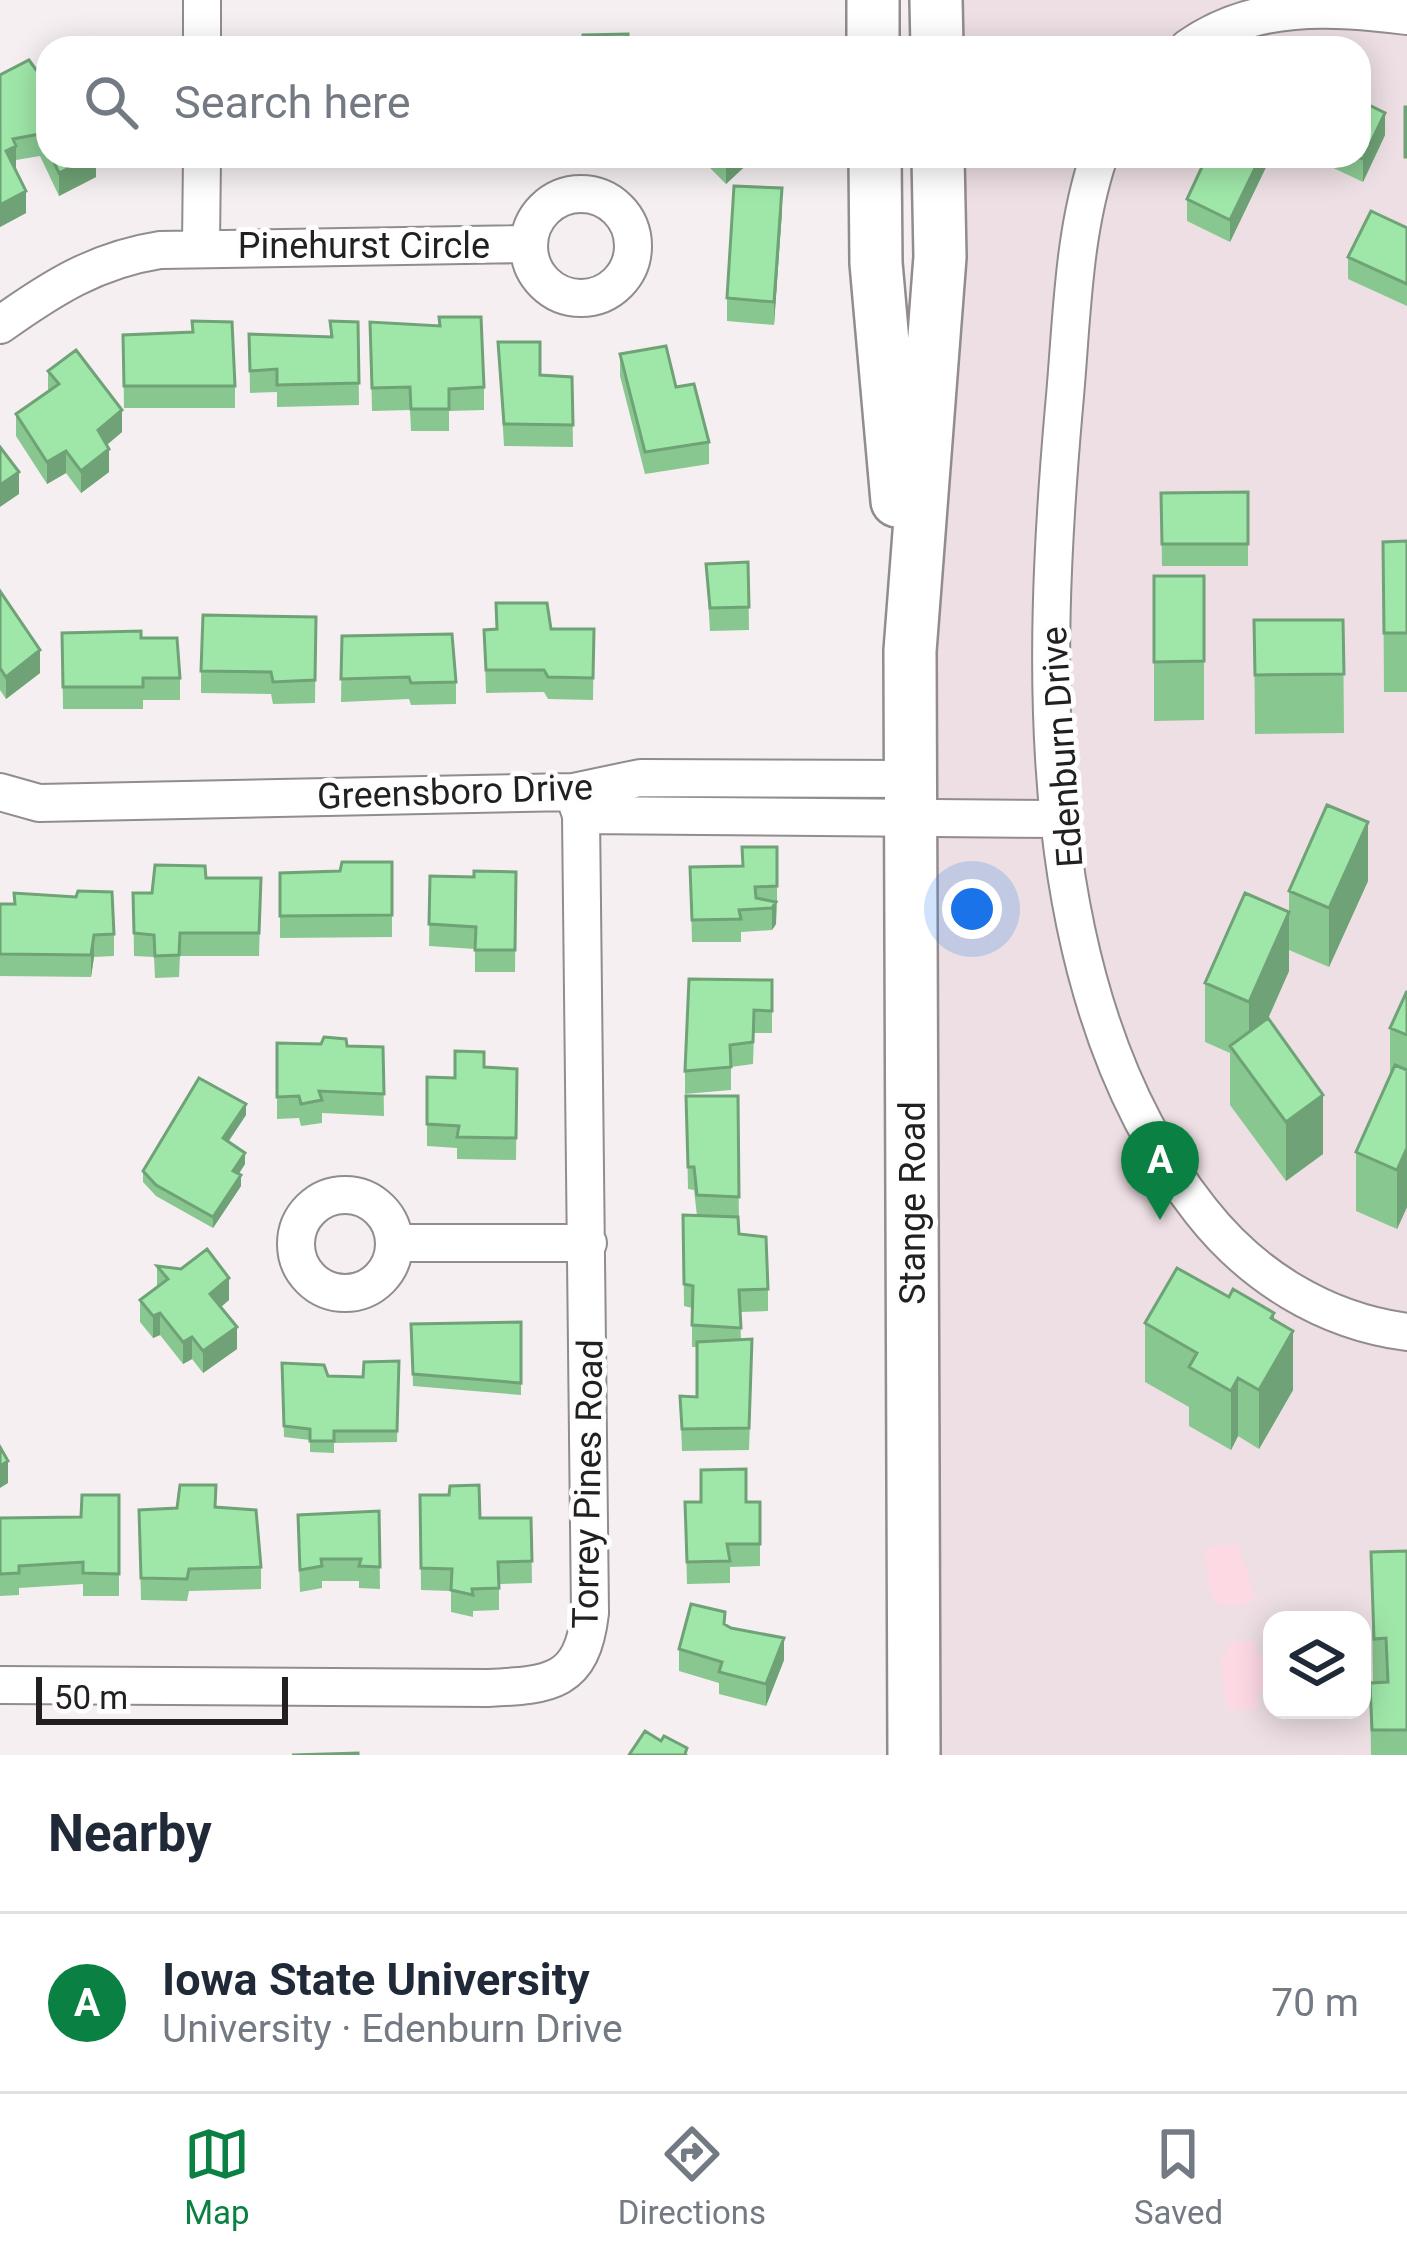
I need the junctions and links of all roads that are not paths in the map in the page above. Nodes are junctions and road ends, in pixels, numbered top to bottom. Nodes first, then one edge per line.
1 (202, 0) edge
2 (872, 0) edge
3 (936, 0) edge
4 (1407, 16) edge
5 (202, 36) edge
6 (873, 36) edge
7 (937, 36) edge
8 (1213, 36) edge
9 (202, 168) edge
10 (875, 168) edge
11 (938, 168) edge
12 (1095, 168) edge
13 (526, 244) dead end
14 (201, 245) junction
15 (0, 325) edge
16 (910, 651) junction
17 (0, 792) edge
18 (911, 800) junction
19 (577, 803) junction
20 (1060, 819) junction
21 (399, 1243) dead end
22 (588, 1243) junction
23 (1407, 1332) edge
24 (0, 1684) edge
25 (914, 1755) edge

1 - 5 street
2 - 6 main road
3 - 7 main road
4 - 8 street
9 - 14 street
10 - 16 main road, Stange Road
11 - 16 main road, Stange Road
12 - 20 street, Edenburn Drive
13 - 14 street, Pinehurst Circle
14 - 15 street, Pinehurst Circle
16 - 18 main road, Stange Road
17 - 19 street, Greensboro Drive
18 - 19 street, Greensboro Drive
18 - 20 street, Greensboro Drive
18 - 25 main road, Stange Road
19 - 22 street, Torrey Pines Road
20 - 23 street, Edenburn Drive
21 - 22 street
22 - 24 street, Torrey Pines Road

